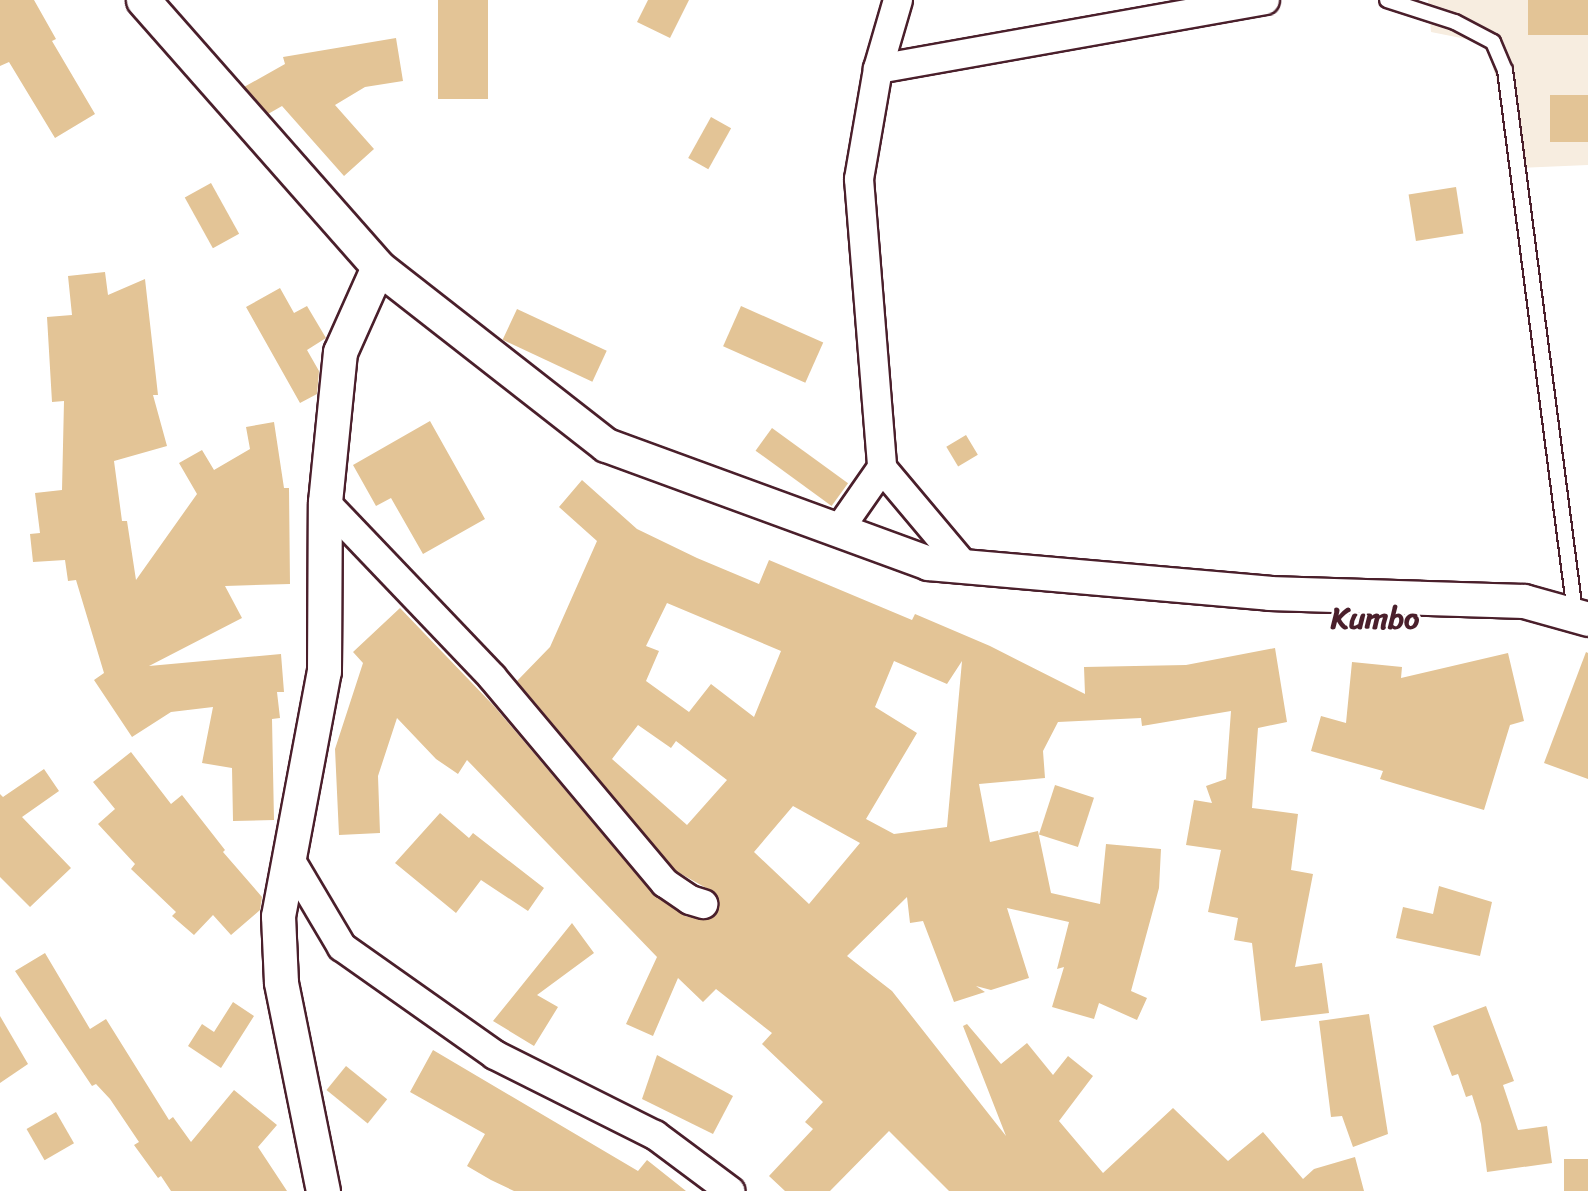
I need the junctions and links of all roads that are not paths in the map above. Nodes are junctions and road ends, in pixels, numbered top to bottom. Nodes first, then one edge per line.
1 (143, 0) edge
2 (898, 0) edge
3 (1266, 0) edge
4 (1387, 0) edge
5 (878, 69) junction
6 (378, 267) junction
7 (882, 468) junction
8 (325, 502) junction
9 (838, 531) junction
10 (966, 568) junction
11 (1582, 616) edge
12 (291, 861) junction
13 (703, 904) dead end
14 (323, 1191) edge
15 (730, 1191) edge

1 - 6 main road
2 - 5 street
3 - 5 street
4 - 11 lane
5 - 7 street
6 - 8 main road
6 - 9 main road
7 - 9 street
7 - 10 street
8 - 12 main road
8 - 13 street
9 - 10 main road
10 - 11 main road
12 - 14 main road
12 - 15 street

